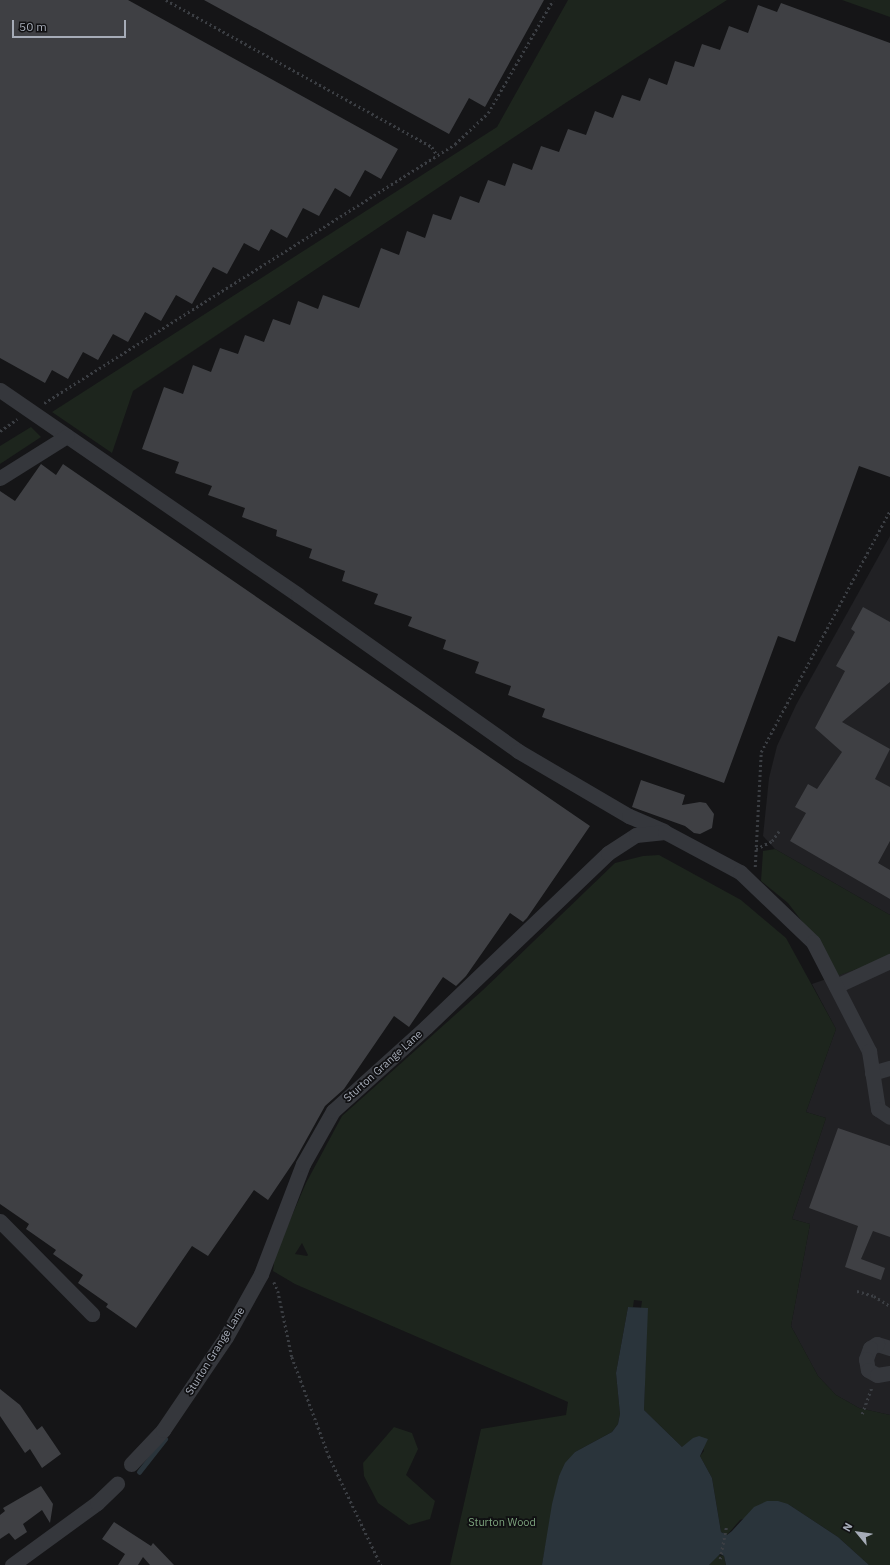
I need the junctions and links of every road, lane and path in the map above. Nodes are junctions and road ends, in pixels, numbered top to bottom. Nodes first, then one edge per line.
1 (166, 0) edge
2 (553, 0) edge
3 (437, 155) junction
4 (0, 390) edge
5 (30, 411) junction
6 (0, 431) edge
7 (67, 436) junction
8 (0, 478) edge
9 (890, 510) edge
10 (779, 831) dead end
11 (665, 832) junction
12 (756, 849) junction
13 (755, 886) junction
14 (890, 962) edge
15 (836, 986) junction
16 (890, 1068) edge
17 (872, 1073) junction
18 (890, 1117) edge
19 (0, 1221) edge
20 (265, 1264) junction
21 (857, 1291) dead end
22 (890, 1306) edge
23 (92, 1314) dead end
24 (890, 1348) edge
25 (883, 1374) edge
26 (862, 1414) dead end
27 (131, 1464) dead end
28 (117, 1484) dead end
29 (726, 1528) dead end
30 (720, 1559) dead end
31 (12, 1565) edge
32 (382, 1565) edge

1 - 3 path
2 - 3 path
3 - 5 path
4 - 5 street
5 - 6 path
5 - 7 street
7 - 8 street
7 - 11 street
9 - 12 path
10 - 12 path
11 - 13 street
11 - 20 street, Sturton Grange Lane
12 - 13 path
13 - 15 street
14 - 15 street
15 - 17 street
16 - 17 street
17 - 18 street
19 - 23 street
20 - 27 street, Sturton Grange Lane
20 - 32 path
21 - 22 path
24 - 25 street
25 - 26 path
28 - 31 street
29 - 30 path

